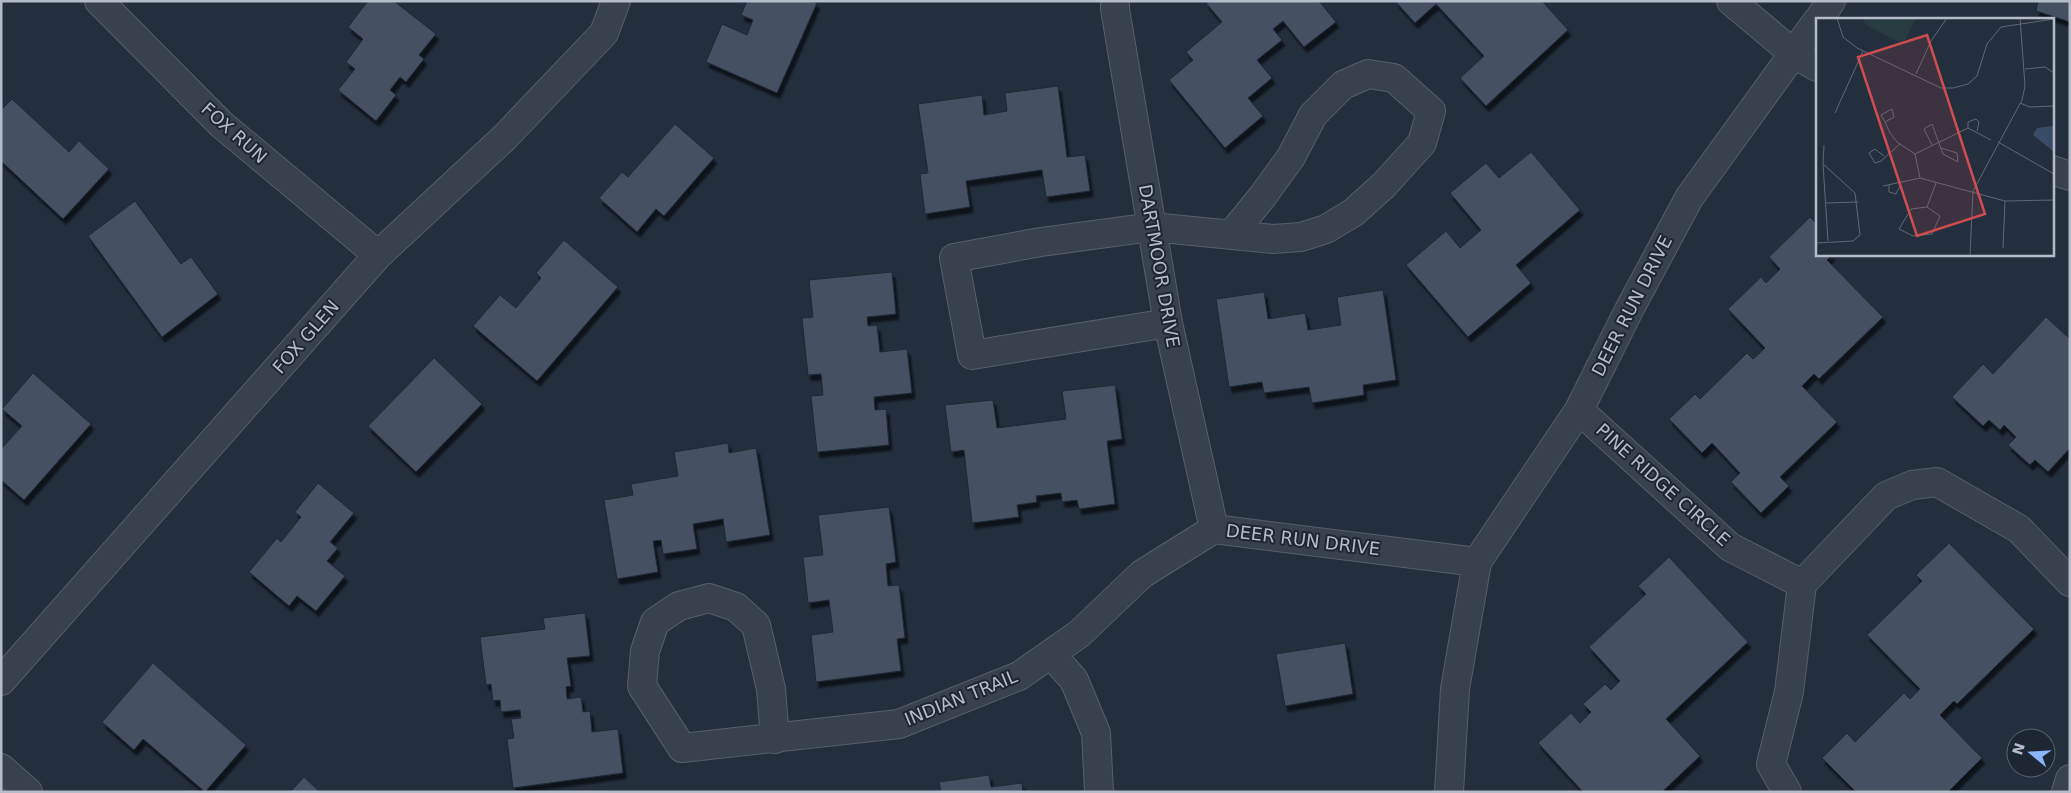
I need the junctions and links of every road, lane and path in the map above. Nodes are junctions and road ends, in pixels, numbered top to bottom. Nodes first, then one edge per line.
1 (98, 1) edge
2 (616, 1) edge
3 (1115, 1) edge
4 (1731, 1) edge
5 (1831, 1) edge
6 (1819, 18) edge
7 (1816, 23) edge
8 (1794, 54) junction
9 (1816, 66) edge
10 (2054, 171) edge
11 (2070, 176) edge
12 (1152, 227) junction
13 (1231, 234) junction
14 (378, 254) junction
15 (1168, 324) junction
16 (1579, 410) junction
17 (1214, 529) junction
18 (1477, 562) junction
19 (1142, 574) joint
20 (2070, 582) edge
21 (1802, 584) junction
22 (1051, 654) junction
23 (1, 681) edge
24 (775, 739) junction
25 (1, 768) edge
26 (2070, 779) edge
27 (28, 792) edge
28 (1099, 792) edge
29 (1449, 792) edge
30 (1786, 792) edge
31 (2066, 792) edge

1 - 14 street, FOX RUN
2 - 14 street, FOX GLEN
3 - 12 street, DARTMOOR DRIVE
4 - 8 street
5 - 6 street, DEER RUN DRIVE
7 - 8 street, DEER RUN DRIVE
8 - 9 street
8 - 16 street, DEER RUN DRIVE
10 - 11 street
12 - 13 street
12 - 15 street, DARTMOOR DRIVE
12 - 15 street
13 - 13 street
14 - 23 street, FOX GLEN
15 - 17 street, DARTMOOR DRIVE
16 - 18 street, DEER RUN DRIVE
16 - 21 street, PINE RIDGE CIRCLE
17 - 18 street, DEER RUN DRIVE
17 - 19 street, DEER RUN DRIVE
18 - 29 street, DEER RUN DRIVE
19 - 22 street, INDIAN TRAIL
20 - 21 street
21 - 30 street
22 - 24 street, INDIAN TRAIL
22 - 28 street
24 - 24 street, INDIAN TRAIL
25 - 27 street
26 - 31 street

